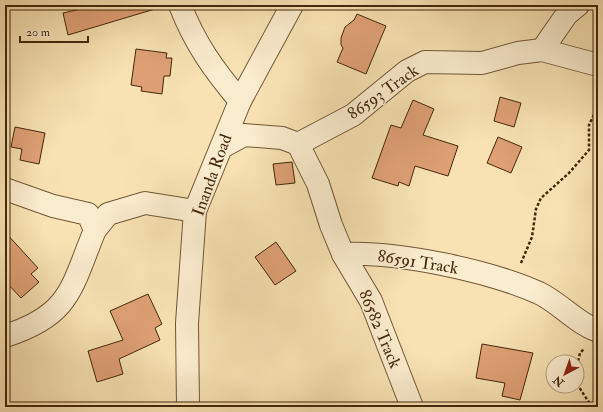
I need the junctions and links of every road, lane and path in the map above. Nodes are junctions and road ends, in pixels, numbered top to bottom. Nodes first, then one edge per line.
1 (180, 5) edge
2 (292, 5) edge
3 (578, 5) edge
4 (598, 14) edge
5 (598, 29) edge
6 (542, 50) junction
7 (598, 66) edge
8 (240, 101) junction
9 (598, 106) edge
10 (298, 144) junction
11 (222, 146) junction
12 (5, 189) edge
13 (195, 211) junction
14 (95, 230) junction
15 (343, 254) junction
16 (514, 282) junction
17 (597, 331) edge
18 (5, 336) edge
19 (584, 394) edge
20 (188, 407) edge
21 (412, 407) edge
22 (590, 407) edge

1 - 8 street
2 - 8 street, Inanda Road
3 - 6 street
4 - 5 path
6 - 7 street
6 - 10 street, 86593 Track
8 - 11 street, Inanda Road
9 - 16 path
10 - 11 street
10 - 15 street
11 - 13 street, Inanda Road
12 - 14 street
13 - 14 street
13 - 20 street, Inanda Road
14 - 18 street
15 - 16 street, 86591 Track
15 - 21 street, 86582 Track
16 - 17 street, 86591 Track
19 - 22 path

